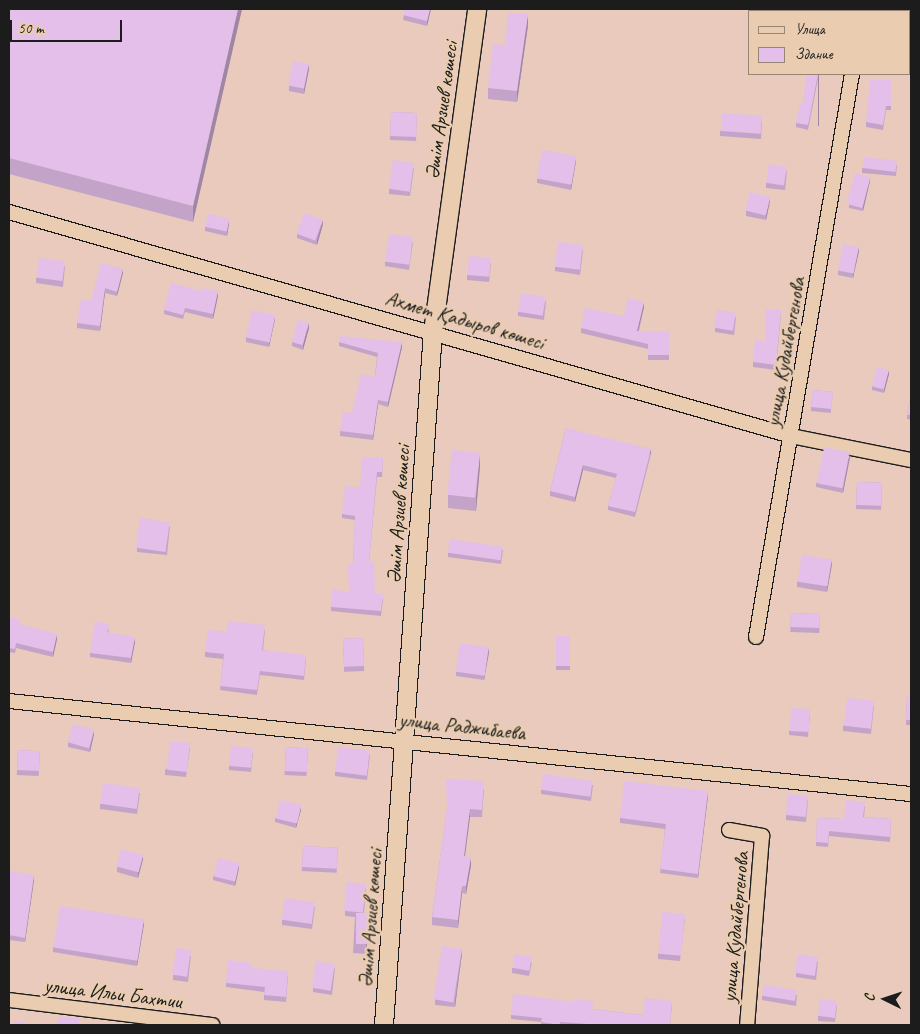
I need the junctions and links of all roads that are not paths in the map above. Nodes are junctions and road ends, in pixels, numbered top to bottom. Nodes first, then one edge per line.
1 (477, 9) edge
2 (852, 75) edge
3 (9, 212) edge
4 (433, 332) junction
5 (791, 436) junction
6 (911, 460) edge
7 (756, 637) dead end
8 (9, 700) edge
9 (405, 740) junction
10 (911, 794) edge
11 (729, 830) dead end
12 (9, 1000) edge
13 (212, 1025) edge
14 (384, 1025) edge
15 (747, 1025) edge

1 - 4 street, Әшім Арзиев көшесі
2 - 5 street, улица Кудайбергенова
3 - 4 street, Ахмет Қадыров көшесі
4 - 5 street, Ахмет Қадыров көшесі
4 - 9 street, Әшім Арзиев көшесі
5 - 6 street, Ахмет Қадыров көшесі
5 - 7 street, улица Кудайбергенова
8 - 9 street, улица Раджибаева
9 - 10 street, улица Раджибаева
9 - 14 street, Әшім Арзиев көшесі
11 - 15 street, улица Кудайбергенова
12 - 13 street, улица Ильи Бахтии

